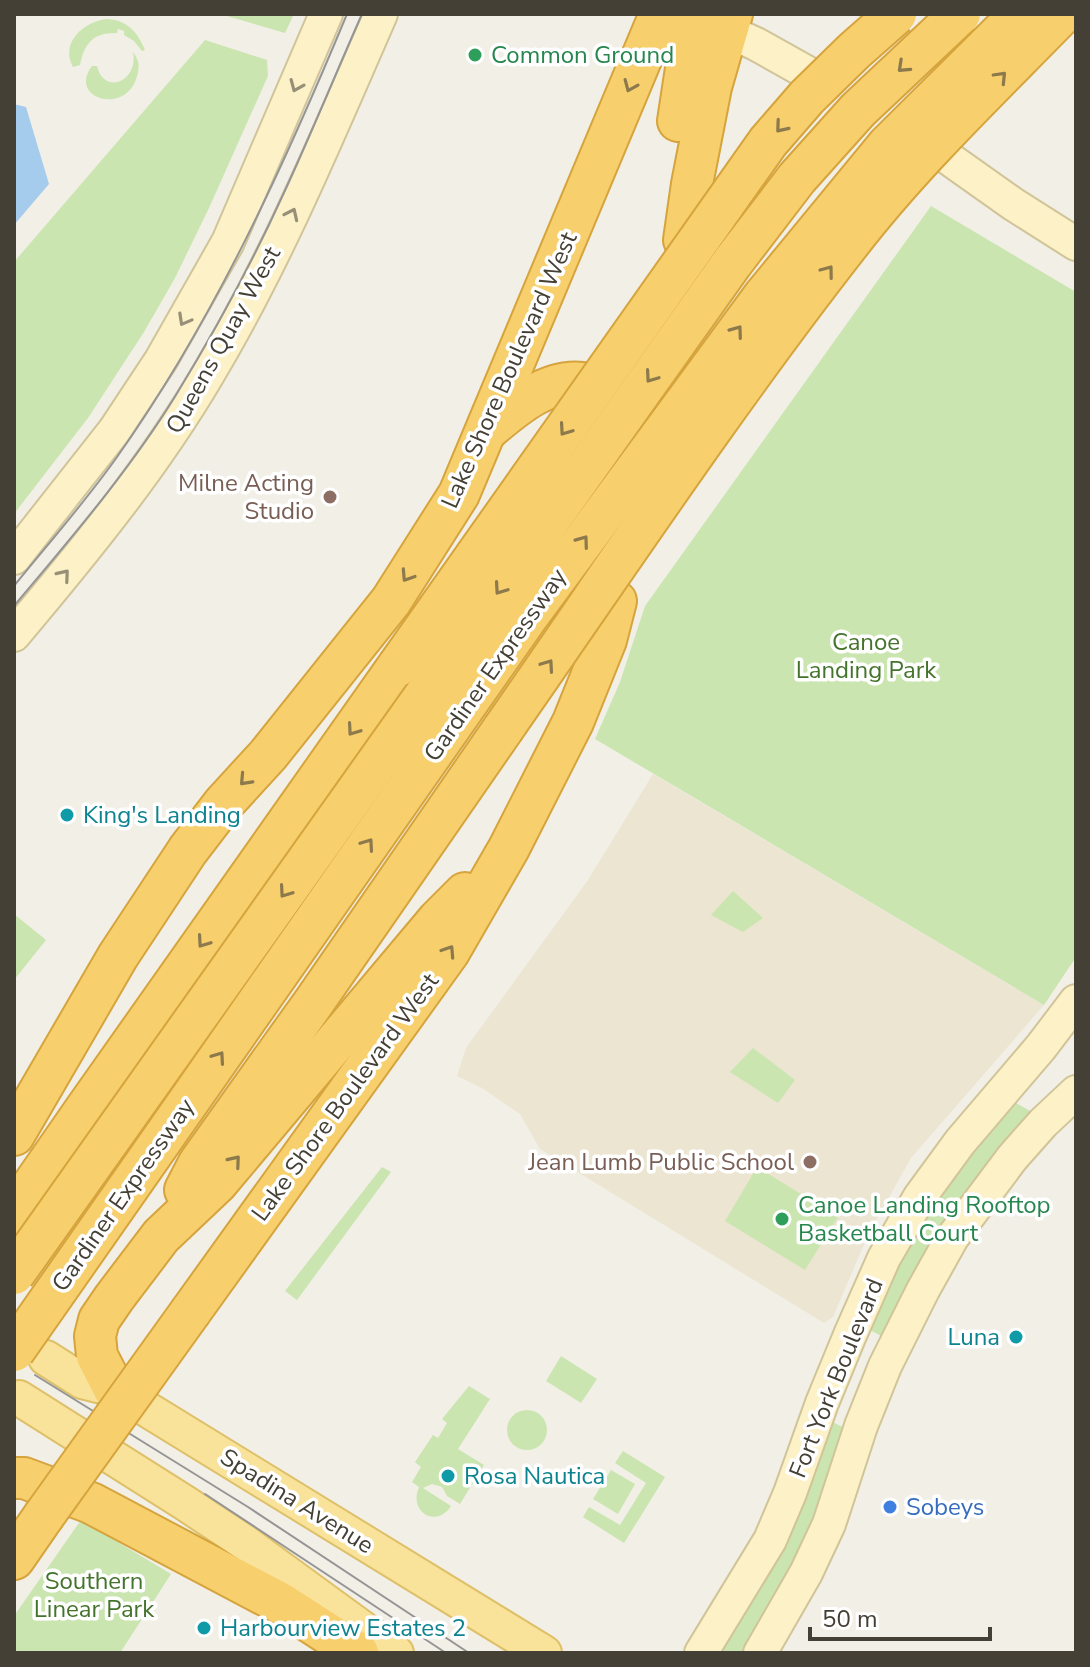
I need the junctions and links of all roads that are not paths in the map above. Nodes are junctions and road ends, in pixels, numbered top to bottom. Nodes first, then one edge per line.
1 (326, 14) edge
2 (381, 14) edge
3 (896, 14) edge
4 (960, 14) edge
5 (1020, 14) edge
6 (1062, 14) edge
7 (701, 18) edge
8 (815, 77) dead end
9 (941, 153) dead end
10 (684, 240) dead end
11 (1076, 244) edge
12 (583, 383) dead end
13 (485, 432) junction
14 (14, 558) edge
15 (616, 601) dead end
16 (14, 635) edge
17 (509, 848) junction
18 (1076, 1001) edge
19 (1076, 1092) edge
20 (14, 1135) edge
21 (14, 1218) edge
22 (161, 1236) junction
23 (14, 1274) edge
24 (30, 1355) edge
25 (114, 1389) junction
26 (19, 1398) dead end
27 (14, 1478) edge
28 (28, 1528) edge
29 (14, 1559) edge
30 (358, 1653) edge
31 (396, 1653) edge
32 (544, 1653) edge
33 (701, 1653) edge
34 (760, 1653) edge

1 -> 14 street, Queens Quay West
16 -> 2 street, Queens Quay West
3 -> 21 highway, bridge
4 -> 23 highway, Gardiner Expressway, bridge
24 -> 5 highway, Gardiner Expressway, bridge
22 -> 6 highway, bridge
7 - 8 street
7 - 10 highway
7 -> 13 highway, Lake Shore Boulevard West
9 - 11 street
12 - 13 highway
13 -> 20 highway, Lake Shore Boulevard West
15 - 17 highway, Lake Shore Boulevard West
22 -> 17 highway
28 -> 17 highway, Lake Shore Boulevard West, bridge
18 - 33 street, Fort York Boulevard
19 - 34 street, Fort York Boulevard
22 - 25 highway
24 - 25 main road, Spadina Avenue
25 - 32 main road, Spadina Avenue
26 - 31 main road
27 - 30 highway
28 - 29 highway, Lake Shore Boulevard West

